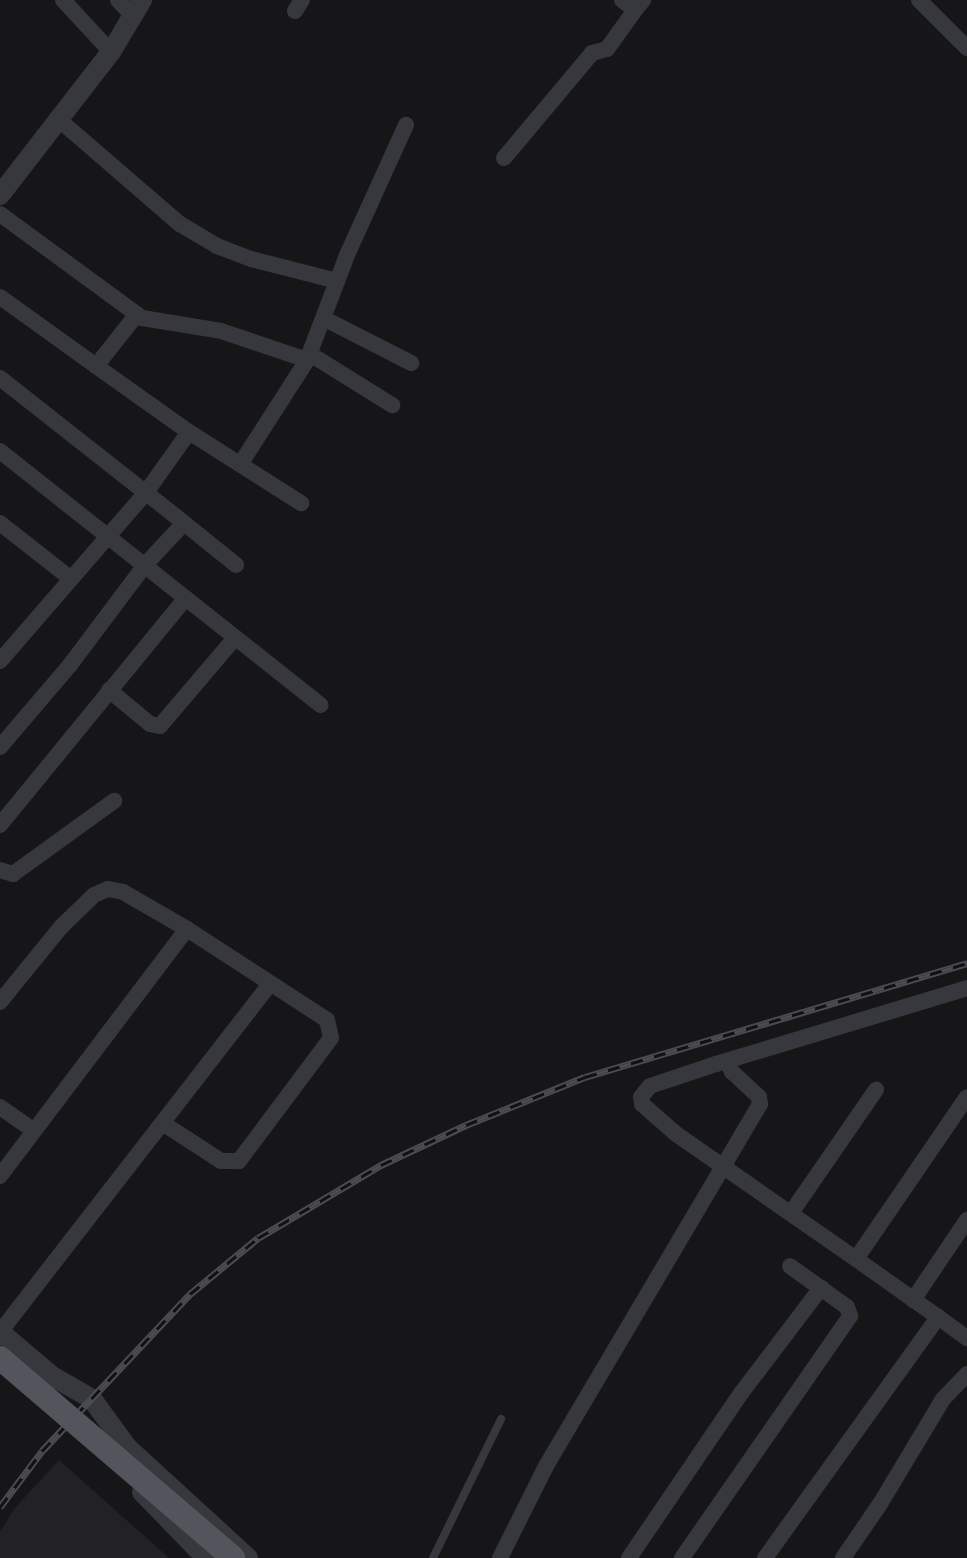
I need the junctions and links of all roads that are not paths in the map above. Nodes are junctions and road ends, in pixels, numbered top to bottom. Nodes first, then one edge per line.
1 (63, 0) edge
2 (118, 0) edge
3 (919, 0) edge
4 (633, 3) edge
5 (138, 8) edge
6 (967, 48) edge
7 (111, 52) junction
8 (57, 118) junction
9 (406, 125) dead end
10 (504, 158) dead end
11 (0, 195) edge
12 (0, 214) edge
13 (337, 281) junction
14 (0, 297) edge
15 (137, 314) junction
16 (325, 319) junction
17 (309, 357) junction
18 (411, 363) dead end
19 (96, 366) junction
20 (0, 378) edge
21 (392, 405) dead end
22 (189, 432) junction
23 (0, 451) edge
24 (241, 463) junction
25 (147, 491) junction
26 (301, 503) dead end
27 (0, 523) edge
28 (184, 523) junction
29 (108, 534) junction
30 (145, 565) junction
31 (236, 565) dead end
32 (70, 578) junction
33 (186, 598) junction
34 (235, 638) junction
35 (0, 661) edge
36 (109, 690) junction
37 (321, 705) dead end
38 (0, 747) edge
39 (114, 801) dead end
40 (0, 825) edge
41 (0, 870) edge
42 (187, 929) junction
43 (270, 984) junction
44 (967, 988) edge
45 (0, 1002) edge
46 (727, 1061) junction
47 (876, 1090) dead end
48 (967, 1097) edge
49 (0, 1107) edge
50 (164, 1124) junction
51 (33, 1130) junction
52 (724, 1166) junction
53 (0, 1176) edge
54 (791, 1213) junction
55 (967, 1220) edge
56 (856, 1259) junction
57 (790, 1266) dead end
58 (821, 1288) junction
59 (913, 1300) junction
60 (938, 1317) junction
61 (0, 1332) edge
62 (967, 1338) edge
63 (0, 1358) edge
64 (967, 1374) edge
65 (501, 1419) dead end
66 (127, 1447) junction
67 (206, 1558) edge
68 (233, 1558) edge
69 (248, 1558) edge
70 (433, 1558) edge
71 (500, 1558) edge
72 (629, 1558) edge
73 (682, 1558) edge
74 (765, 1558) edge
75 (843, 1558) edge

1 - 7 street
2 - 5 street
3 - 6 street
4 - 10 street
5 - 7 street
7 - 8 street
8 - 11 street
8 - 13 street
9 - 13 street
12 - 15 street
13 - 16 street
14 - 19 street
15 - 17 street
15 - 19 street
16 - 17 street
16 - 18 street
17 - 21 street
17 - 24 street
19 - 22 street
20 - 25 street
22 - 24 street
22 - 25 street
23 - 29 street
24 - 26 street
25 - 28 street
25 - 29 street
27 - 32 street
28 - 30 street
28 - 31 street
29 - 30 street
29 - 32 street
30 - 33 street
30 - 38 street
32 - 35 street
33 - 34 street
33 - 36 street
34 - 36 street
34 - 37 street
36 - 40 street
39 - 41 street
42 - 43 street
42 - 45 street
42 - 51 street
43 - 50 street
43 - 50 street
44 - 46 street
46 - 52 street
46 - 52 street
47 - 54 street
48 - 56 street
49 - 51 street
50 - 61 street
51 - 53 street
52 - 54 street
52 - 71 street
54 - 56 street
55 - 59 street
56 - 59 street
57 - 58 street
58 - 72 street
58 - 73 street
59 - 60 street
60 - 62 street
60 - 74 street
61 - 66 street
63 - 68 main road, bridge
64 - 75 street
65 - 70 lane
66 - 67 street
66 - 69 street

